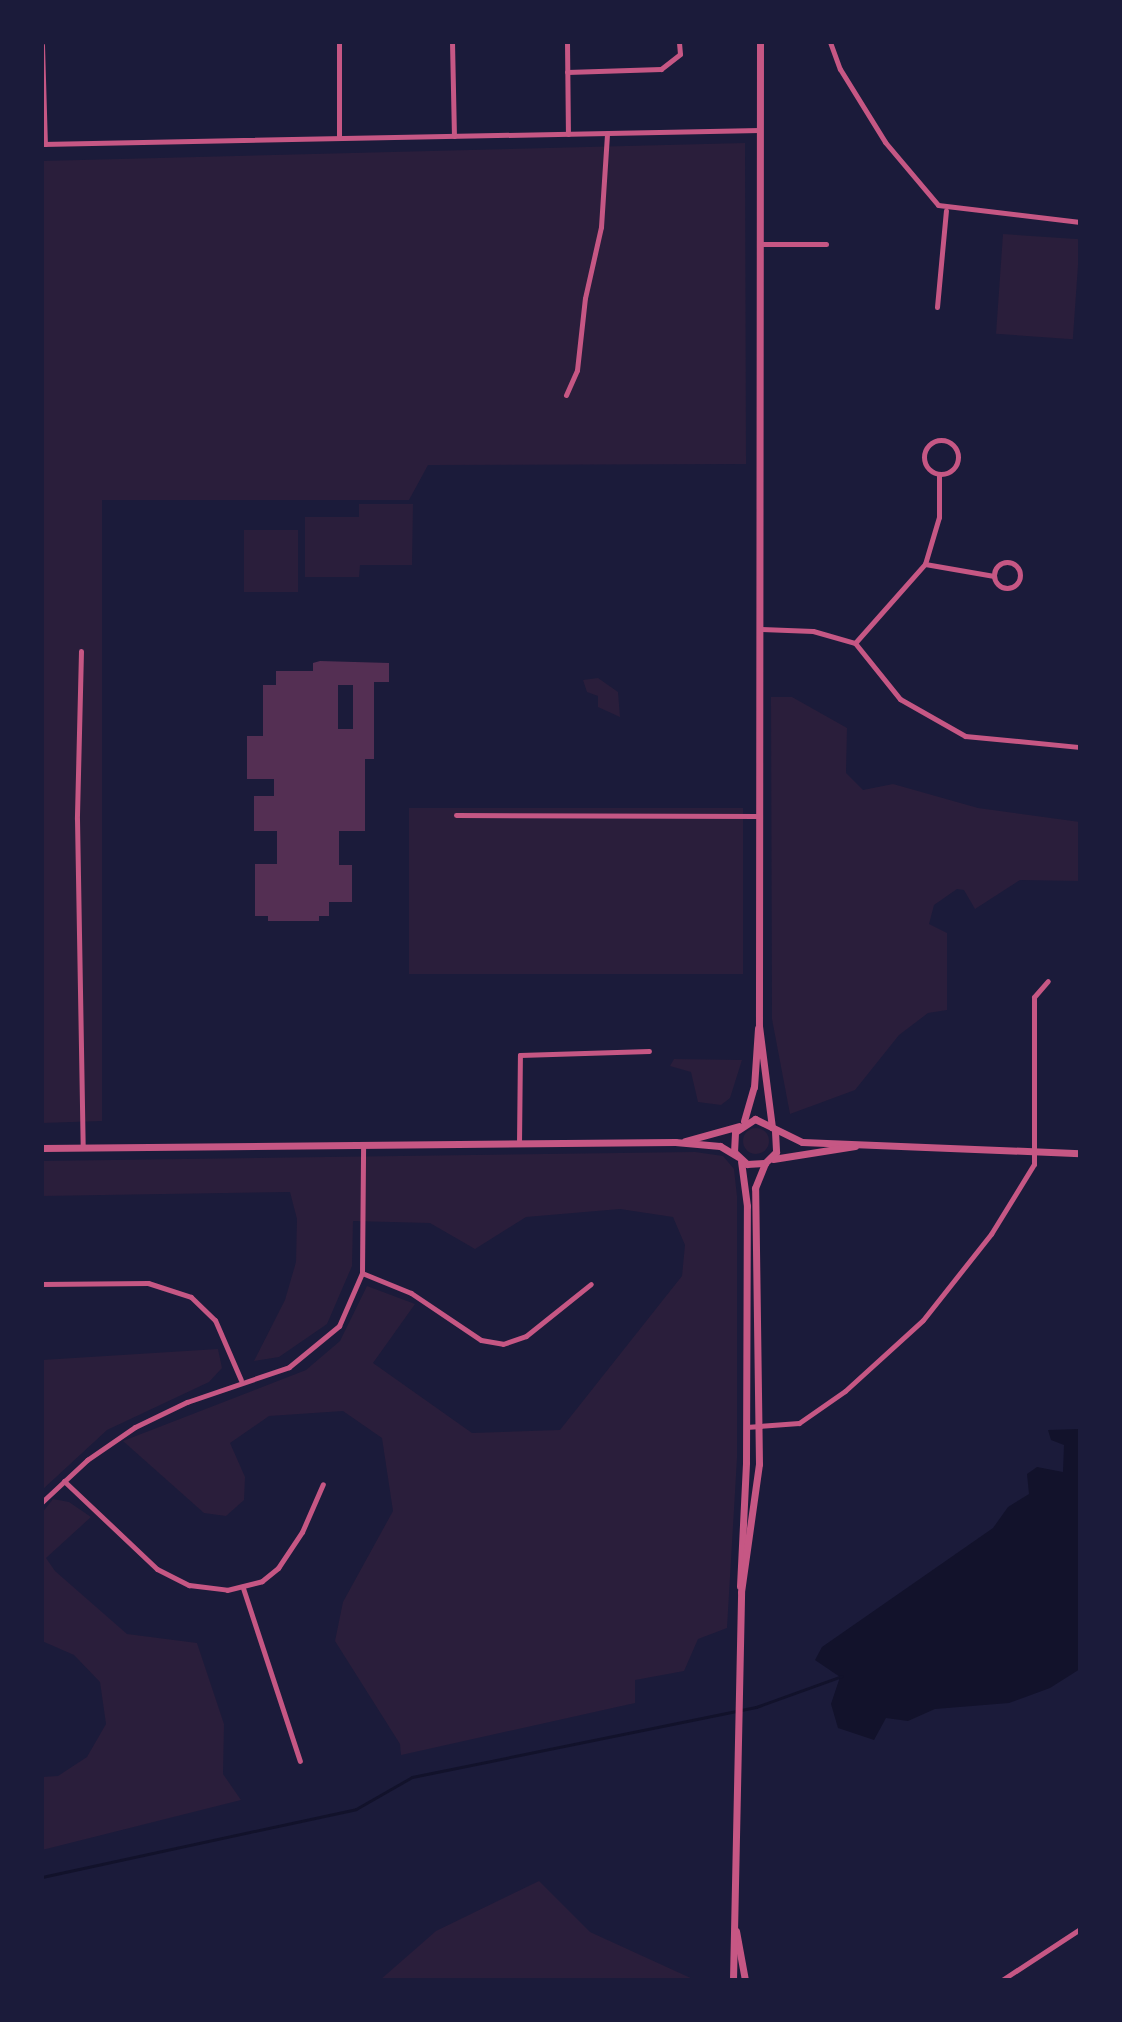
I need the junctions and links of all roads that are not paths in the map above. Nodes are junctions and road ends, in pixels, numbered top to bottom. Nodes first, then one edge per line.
1 (339, 42) edge
2 (452, 42) edge
3 (567, 42) edge
4 (679, 42) edge
5 (760, 42) edge
6 (830, 42) edge
7 (42, 45) edge
8 (567, 72) junction
9 (761, 130) junction
10 (607, 133) junction
11 (568, 134) junction
12 (454, 136) junction
13 (339, 138) junction
14 (43, 144) edge
15 (946, 210) junction
16 (1080, 222) edge
17 (761, 244) junction
18 (826, 244) dead end
19 (937, 307) dead end
20 (566, 395) dead end
21 (939, 474) junction
22 (925, 564) junction
23 (994, 576) junction
24 (761, 629) junction
25 (855, 643) junction
26 (81, 651) dead end
27 (1080, 747) edge
28 (456, 815) dead end
29 (758, 816) junction
30 (1048, 981) dead end
31 (759, 1026) junction
32 (649, 1051) dead end
33 (741, 1125) junction
34 (774, 1129) junction
35 (675, 1142) junction
36 (861, 1144) junction
37 (519, 1145) junction
38 (363, 1147) junction
39 (42, 1148) edge
40 (83, 1148) junction
41 (1034, 1150) junction
42 (1080, 1153) edge
43 (740, 1159) junction
44 (769, 1161) junction
45 (362, 1273) junction
46 (42, 1284) edge
47 (591, 1284) dead end
48 (241, 1380) junction
49 (746, 1427) junction
50 (759, 1428) junction
51 (64, 1481) junction
52 (323, 1484) dead end
53 (757, 1493) junction
54 (744, 1494) junction
55 (42, 1502) edge
56 (243, 1588) junction
57 (741, 1592) junction
58 (300, 1761) dead end
59 (736, 1929) junction
60 (1080, 1929) edge
61 (733, 1980) edge
62 (745, 1980) edge
63 (1002, 1980) edge

1 - 13 street
2 - 12 street
3 - 8 street
4 - 8 street
5 - 9 street
6 - 15 street
7 - 14 street
8 - 11 street
9 - 10 street
9 - 17 street
10 - 11 street
10 - 20 street
11 - 12 street
12 - 13 street
13 - 14 street
15 - 16 street
15 - 19 street
17 - 18 street
17 - 24 street
21 - 21 street
21 - 22 street
22 - 23 street
22 - 25 street
23 - 23 street
24 - 25 street
24 - 29 street
25 - 27 street
26 - 40 street
28 - 29 street
29 - 31 street
30 - 41 street
31 - 33 street
31 - 34 street
32 - 37 street
33 - 34 street
33 - 35 street
33 - 43 street
34 - 36 street
34 - 44 street
35 - 37 street
35 - 43 street
36 - 41 street
36 - 44 street
37 - 38 street
38 - 40 street
38 - 45 street
39 - 40 street
41 - 42 street
41 - 50 street
43 - 44 street
43 - 49 street
44 - 50 street
45 - 47 street
45 - 48 street
46 - 48 street
48 - 51 street
49 - 50 street
49 - 54 street
50 - 53 street
51 - 55 street
51 - 56 street
52 - 56 street
53 - 54 street
53 - 57 street
54 - 57 street
56 - 58 street
57 - 59 street
59 - 61 street
59 - 62 street
60 - 63 street

